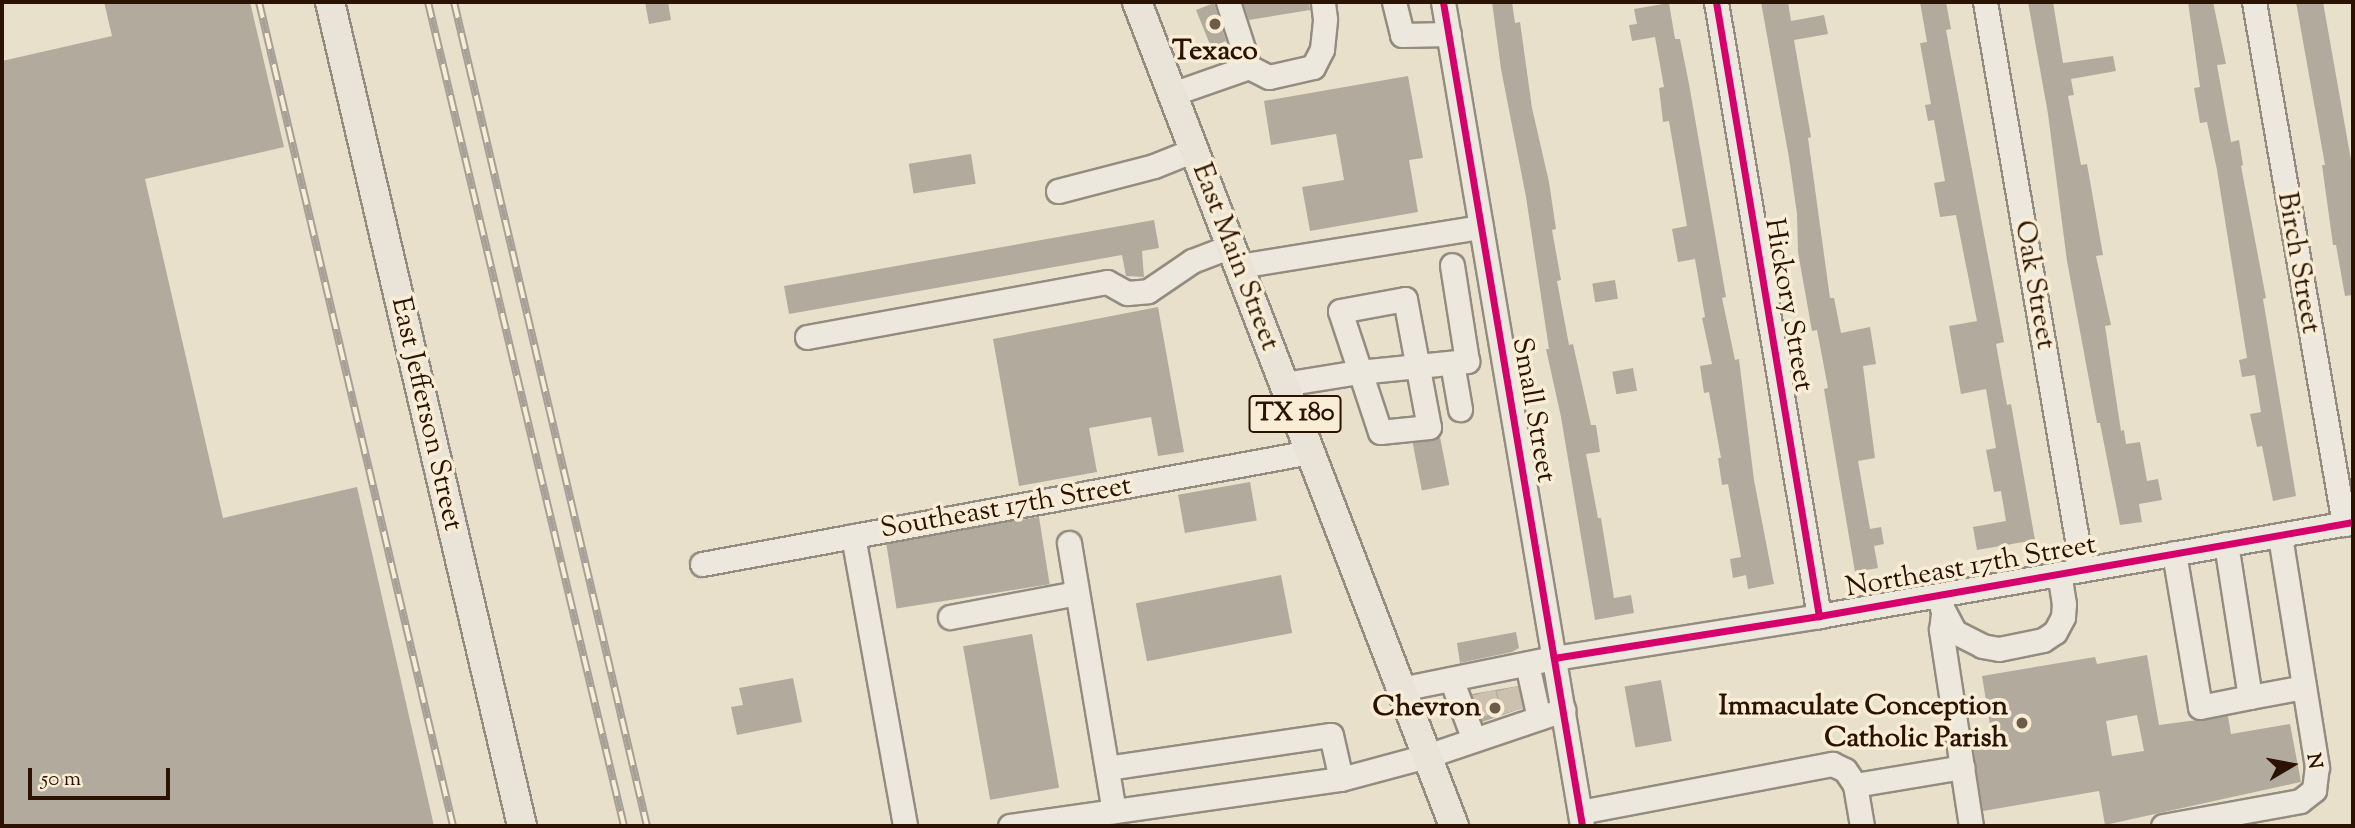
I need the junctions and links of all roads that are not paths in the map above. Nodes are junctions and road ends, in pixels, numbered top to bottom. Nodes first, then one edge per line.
1 (330, 2) edge
2 (1228, 2) edge
3 (1323, 2) edge
4 (1394, 2) edge
5 (1443, 2) edge
6 (1716, 2) edge
7 (1985, 2) edge
8 (2254, 2) edge
9 (1140, 3) edge
10 (1448, 34) junction
11 (1249, 67) junction
12 (1172, 94) junction
13 (1194, 150) junction
14 (1058, 191) dead end
15 (1481, 227) junction
16 (1235, 256) junction
17 (1452, 265) dead end
18 (807, 337) dead end
19 (1452, 363) junction
20 (1415, 365) junction
21 (1359, 372) junction
22 (1284, 384) junction
23 (1460, 410) dead end
24 (1310, 452) junction
25 (2348, 523) edge
26 (2280, 535) junction
27 (853, 536) junction
28 (1069, 543) dead end
29 (2226, 544) junction
30 (2174, 553) junction
31 (702, 564) dead end
32 (2082, 569) junction
33 (2059, 573) junction
34 (1077, 593) junction
35 (1941, 604) junction
36 (1819, 615) junction
37 (950, 617) dead end
38 (1554, 658) junction
39 (1527, 664) junction
40 (1451, 679) junction
41 (2304, 687) junction
42 (1401, 689) junction
43 (2250, 697) junction
44 (1563, 710) junction
45 (1505, 725) junction
46 (1427, 756) junction
47 (1962, 767) junction
48 (1107, 768) junction
49 (1341, 779) junction
50 (1855, 786) junction
51 (1114, 811) junction
52 (1581, 819) edge
53 (522, 826) edge
54 (905, 826) edge
55 (1010, 826) edge
56 (1454, 826) edge
57 (1861, 826) edge
58 (1971, 826) edge
59 (2163, 826) edge

1 - 53 main road, East Jefferson Street
2 - 11 street
3 - 11 street
4 - 10 street
5 - 10 street, Small Street
6 - 36 street, Hickory Street
7 - 32 street, Oak Street
8 - 25 street, Birch Street
9 - 12 main road, East Main Street / TX 180
10 - 15 street, Small Street
11 - 12 street
12 - 13 main road, East Main Street / TX 180
13 - 14 street
13 - 16 main road, East Main Street / TX 180
15 - 16 street
15 - 38 street, Small Street
16 - 18 street
16 - 22 main road, East Main Street / TX 180
17 - 19 street
19 - 20 street
19 - 23 street
20 - 21 street
20 - 21 street
20 - 21 street
21 - 22 street
22 - 24 main road, East Main Street / TX 180
24 - 27 street, Southeast 17th Street
24 - 42 main road, East Main Street / TX 180
25 - 26 street, Northeast 17th Street
26 - 29 street, Northeast 17th Street
26 - 41 street
27 - 31 street, Southeast 17th Street
27 - 54 street
28 - 34 street
29 - 30 street, Northeast 17th Street
29 - 43 street
30 - 32 street, Northeast 17th Street
30 - 43 street
32 - 33 street, Northeast 17th Street
33 - 35 street, Northeast 17th Street
33 - 35 street
34 - 37 street
34 - 48 street
35 - 36 street, Northeast 17th Street
35 - 47 street
36 - 38 street, Northeast 17th Street
38 - 39 street, Northeast 17th Street
38 - 44 street, Small Street
39 - 40 street, Northeast 17th Street
39 - 45 street
40 - 42 street, Northeast 17th Street
40 - 45 street
41 - 43 street
41 - 59 street
42 - 46 main road, East Main Street / TX 180
44 - 45 street
44 - 52 street, Small Street
45 - 46 street
46 - 49 street
46 - 56 main road, East Main Street / TX 180
47 - 50 street
47 - 58 street
48 - 49 street
48 - 51 street
49 - 51 street
50 - 52 street
50 - 57 street
51 - 55 street

